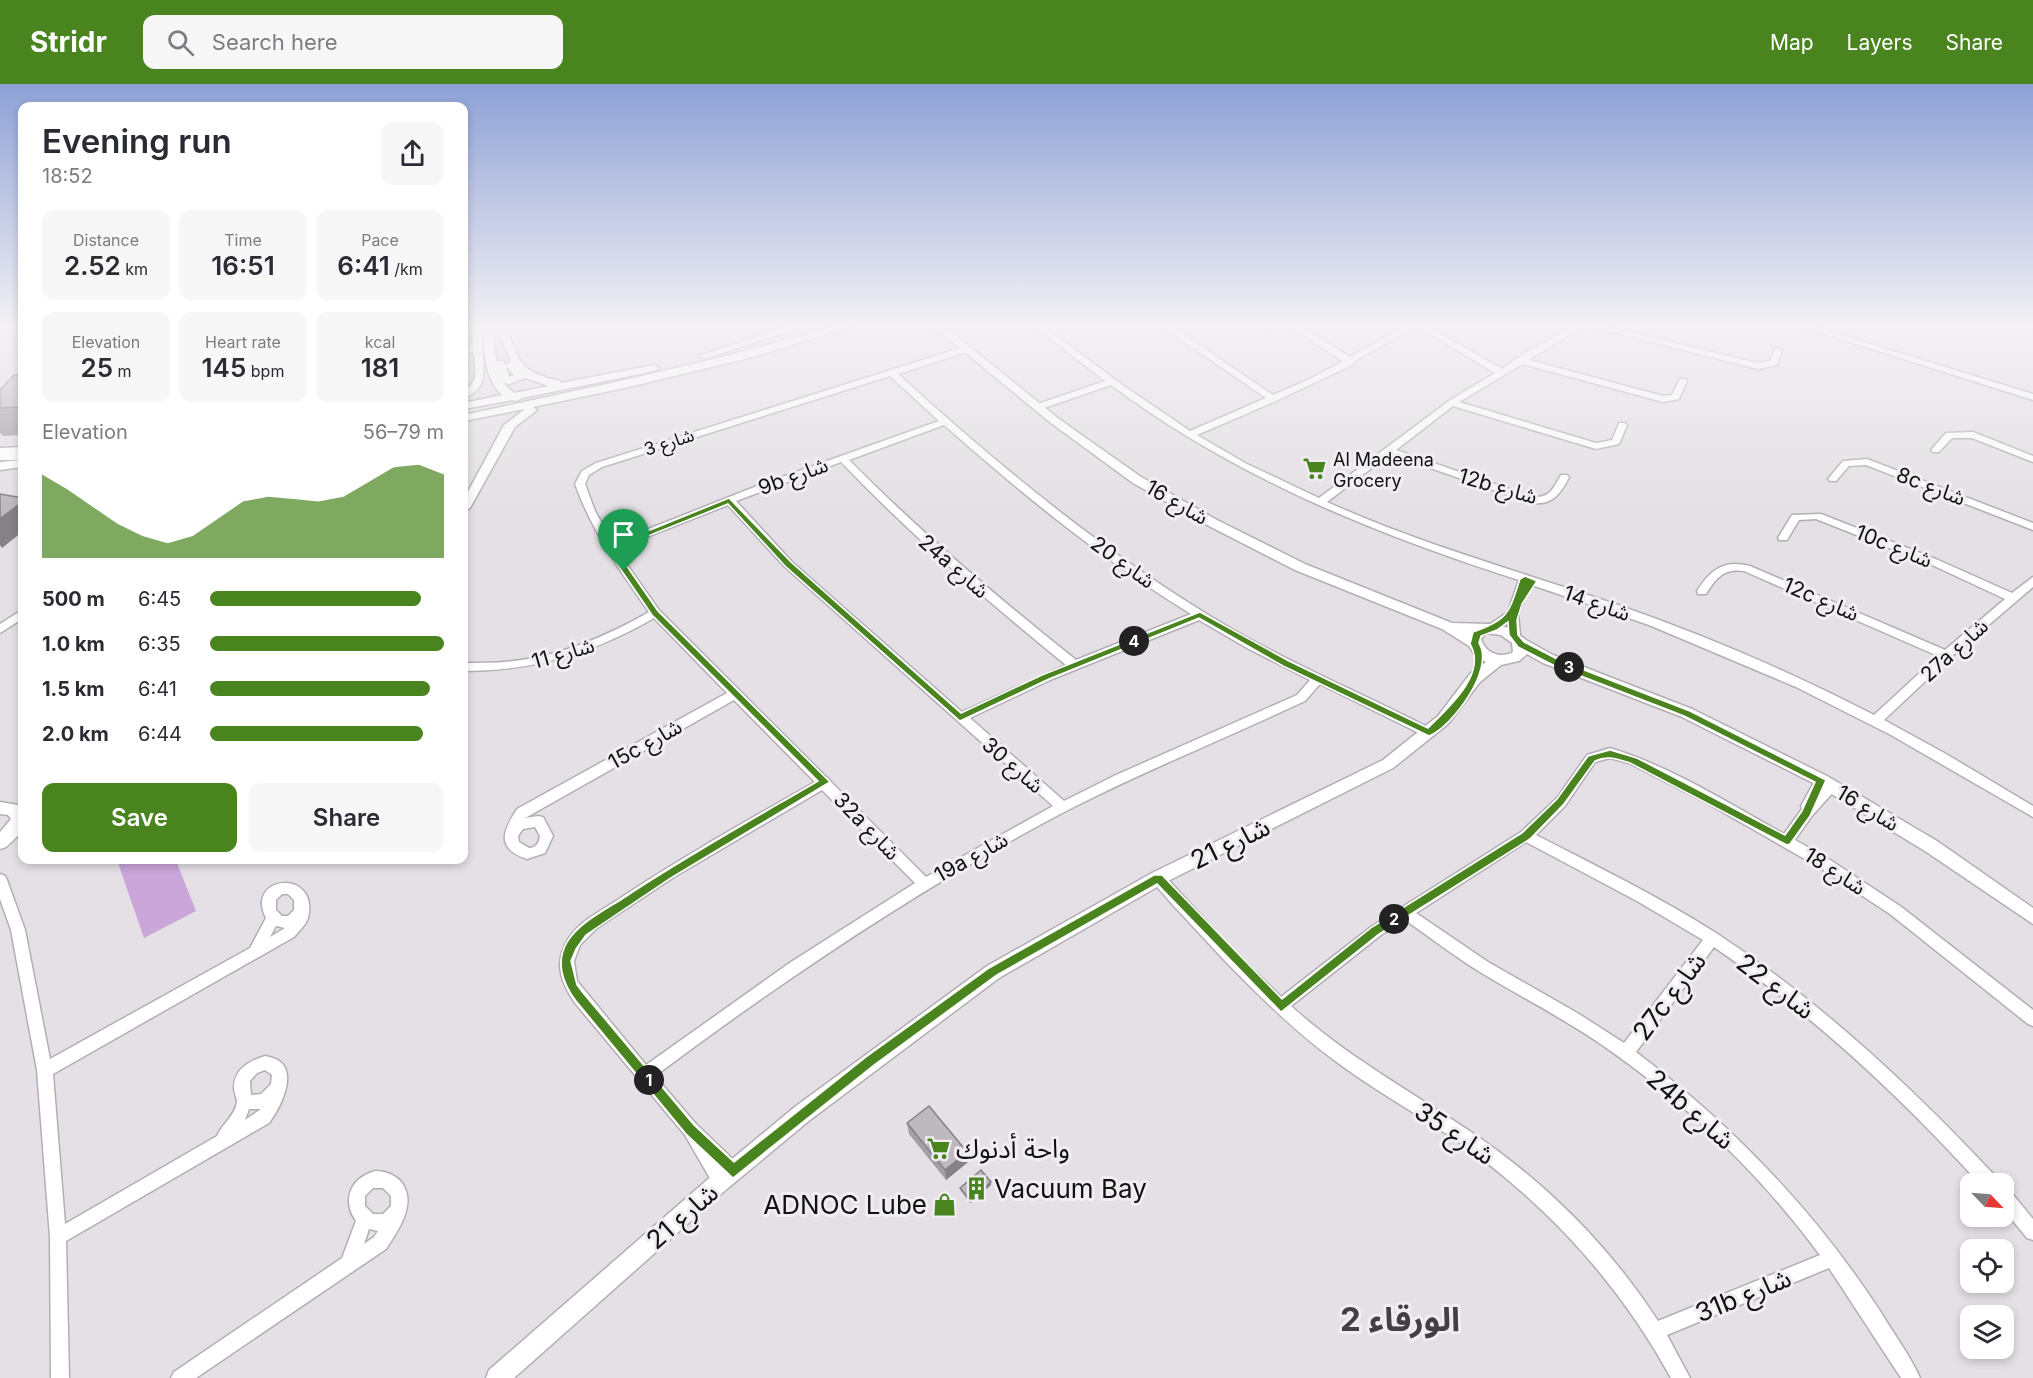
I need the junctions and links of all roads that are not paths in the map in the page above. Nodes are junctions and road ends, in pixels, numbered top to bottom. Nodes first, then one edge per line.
1 (487, 386) edge
2 (500, 386) edge
3 (593, 386) edge
4 (605, 386) edge
5 (846, 386) edge
6 (906, 386) edge
7 (1013, 386) edge
8 (1100, 386) edge
9 (1118, 386) edge
10 (1254, 386) edge
11 (1300, 386) edge
12 (1478, 386) edge
13 (1617, 386) edge
14 (1681, 386) edge
15 (1999, 386) edge
16 (513, 397) junction
17 (2033, 397) edge
18 (1273, 399) junction
19 (559, 400) junction
20 (468, 402) edge
21 (1452, 403) junction
22 (468, 404) edge
23 (1041, 409) junction
24 (468, 419) edge
25 (468, 420) edge
26 (945, 423) junction
27 (1622, 425) dead end
28 (498, 429) junction
29 (1190, 435) junction
30 (18, 450) edge
31 (1387, 450) junction
32 (1936, 450) dead end
33 (0, 451) edge
34 (0, 456) edge
35 (18, 456) edge
36 (842, 458) junction
37 (2033, 459) edge
38 (18, 464) edge
39 (0, 466) edge
40 (18, 474) edge
41 (0, 476) edge
42 (1564, 477) dead end
43 (1833, 479) dead end
44 (584, 494) joint
45 (468, 499) edge
46 (729, 500) junction
47 (1319, 503) junction
48 (2033, 527) edge
49 (1783, 538) dead end
50 (610, 548) junction
51 (1528, 580) junction
52 (2033, 581) edge
53 (1702, 591) dead end
54 (2013, 598) junction
55 (1515, 609) junction
56 (655, 613) junction
57 (1200, 615) junction
58 (18, 617) edge
59 (0, 629) edge
60 (1482, 638) junction
61 (1517, 646) junction
62 (1946, 655) junction
63 (1498, 660) junction
64 (1074, 665) junction
65 (468, 667) edge
66 (1475, 678) junction
67 (1318, 679) junction
68 (735, 694) junction
69 (960, 718) junction
70 (1876, 721) junction
71 (1426, 735) junction
72 (825, 782) junction
73 (1827, 783) junction
74 (555, 794) junction
75 (1062, 807) junction
76 (2033, 812) edge
77 (11, 824) edge
78 (542, 824) junction
79 (512, 835) junction
80 (1526, 836) junction
81 (1787, 841) junction
82 (0, 853) edge
83 (1163, 876) junction
84 (0, 880) edge
85 (923, 883) junction
86 (302, 909) junction
87 (5, 912) edge
88 (1404, 912) junction
89 (2033, 917) edge
90 (272, 919) junction
91 (1713, 939) junction
92 (254, 953) junction
93 (1281, 1006) junction
94 (2033, 1019) edge
95 (1626, 1053) junction
96 (45, 1070) junction
97 (645, 1075) junction
98 (278, 1087) junction
99 (245, 1101) junction
100 (217, 1144) junction
101 (1981, 1173) edge
102 (727, 1176) junction
103 (2014, 1209) edge
104 (395, 1214) junction
105 (365, 1219) junction
106 (2033, 1232) edge
107 (58, 1238) junction
108 (1832, 1258) junction
109 (349, 1263) junction
110 (1654, 1331) junction
111 (60, 1378) edge
112 (180, 1378) edge
113 (497, 1378) edge
114 (1681, 1378) edge
115 (1911, 1378) edge

1 - 20 street
2 - 16 street
3 - 16 street
4 - 19 street
5 - 44 street, شارع 3
6 - 26 street, شارع 20
7 - 23 street, شارع 16
8 - 23 street
9 - 29 street, شارع 14
10 - 18 street
11 - 18 street
12 - 21 street
13 - 14 street
15 - 17 street
16 - 22 street
18 - 29 street
19 - 24 street
19 - 28 street
21 - 27 street
21 - 31 street
23 - 60 street, شارع 16
25 - 28 street
26 - 36 street, 9b شارع
26 - 57 street, شارع 20
28 - 45 street
29 - 47 street, شارع 14
30 - 33 street
31 - 42 street, 12b شارع
31 - 47 street
32 - 37 street
34 - 35 main road
36 - 46 street, 9b شارع
36 - 64 street, 24a شارع
38 - 39 street
40 - 41 street
43 - 48 street, 8c شارع
44 - 50 street, 32a شارع
46 - 50 street, 9b شارع
46 - 69 street, شارع 30
47 - 51 street, شارع 14
49 - 54 street, 10c شارع
50 - 56 street, 32a شارع
51 - 55 street
51 - 70 street, شارع 14
52 - 54 street, 27a شارع
53 - 62 street, 12c شارع
54 - 62 street, 27a شارع
55 - 60 street
55 - 61 street
56 - 65 street, شارع 11
56 - 68 street, 32a شارع
57 - 64 street
57 - 67 street, شارع 20
58 - 59 street
60 - 61 street
60 - 63 street
60 - 66 street, شارع 21
61 - 63 street
61 - 73 street, شارع 16
62 - 70 street, 27a شارع
63 - 66 street, شارع 21
64 - 69 street
66 - 71 street, شارع 21
67 - 71 street, شارع 20
67 - 75 street, 19a شارع
68 - 72 street, 32a شارع
68 - 74 street, 15c شارع
69 - 75 street, شارع 30
70 - 76 street, شارع 14
71 - 83 street, شارع 21
72 - 85 street, 32a شارع
72 - 97 street
73 - 81 street
73 - 89 street, شارع 16
74 - 78 street
74 - 79 street, 15c شارع
75 - 85 street, 19a شارع
77 - 82 street
78 - 79 street
78 - 79 street
80 - 81 street, شارع 18
80 - 88 street
80 - 91 street, شارع 22
81 - 94 street, شارع 18
83 - 93 street, شارع 35
83 - 102 street, شارع 21
84 - 87 street
85 - 97 street, 19a شارع
86 - 90 street
86 - 90 street
86 - 92 street
87 - 96 street
88 - 93 street
88 - 95 street, 24b شارع
90 - 92 street
91 - 95 street, 27c شارع
91 - 101 street, شارع 22
92 - 96 street
93 - 110 street, شارع 35
95 - 108 street, 24b شارع
96 - 107 street
97 - 102 street
98 - 99 street
98 - 99 street
98 - 100 street
99 - 100 street
100 - 107 street
102 - 113 street, شارع 21
103 - 106 street
104 - 105 street
104 - 105 street
104 - 109 street
105 - 109 street
107 - 111 street
108 - 110 street, 31b شارع
108 - 115 street, 24b شارع
109 - 112 street
110 - 114 street, شارع 35

